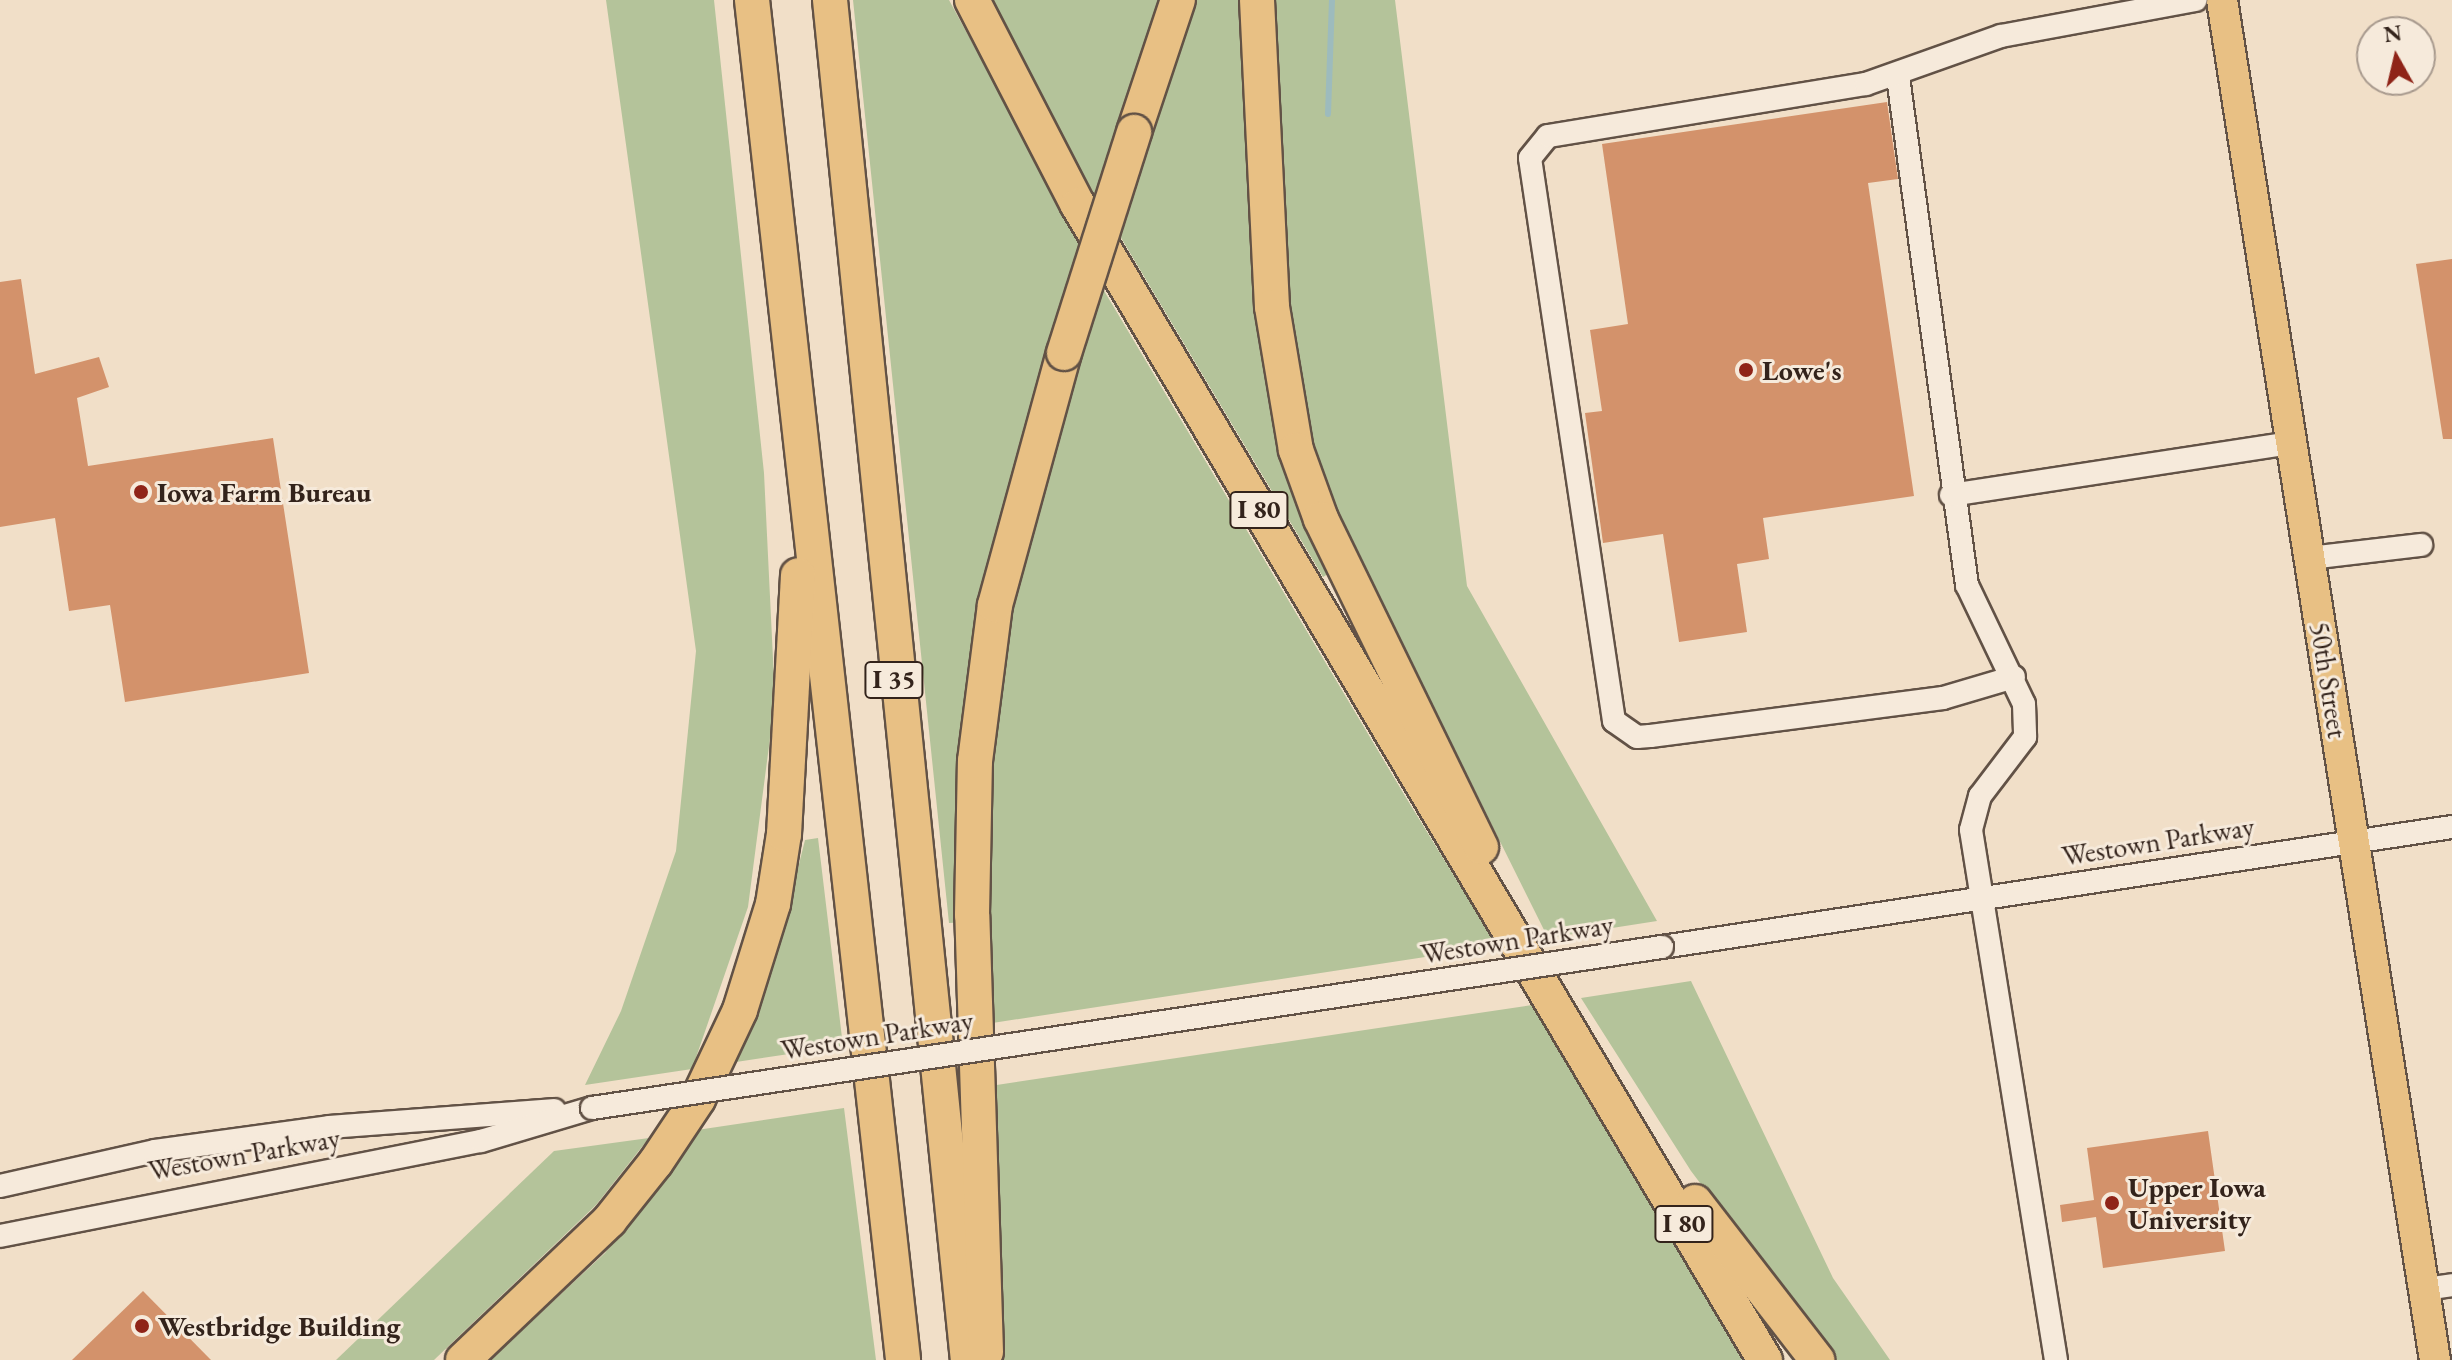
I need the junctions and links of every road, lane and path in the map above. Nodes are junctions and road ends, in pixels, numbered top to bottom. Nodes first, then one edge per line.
1 (752, 0) edge
2 (830, 0) edge
3 (972, 0) edge
4 (1178, 0) edge
5 (1257, 0) edge
6 (2196, 0) edge
7 (2222, 0) edge
8 (1898, 77) junction
9 (794, 371) junction
10 (2292, 443) junction
11 (1951, 495) junction
12 (2421, 545) dead end
13 (2310, 558) junction
14 (2014, 677) junction
15 (2452, 827) edge
16 (2355, 841) junction
17 (1982, 897) junction
18 (1558, 1014) junction
19 (1603, 1089) junction
20 (592, 1108) junction
21 (0, 1186) edge
22 (0, 1236) edge
23 (2438, 1287) edge
24 (463, 1360) edge
25 (903, 1360) edge
26 (968, 1360) edge
27 (986, 1360) edge
28 (1765, 1360) edge
29 (1817, 1360) edge
30 (2056, 1360) edge
31 (2435, 1360) edge

1 - 9 highway
2 - 26 highway, I 35
3 - 18 highway, I 80
4 - 27 highway, bridge
5 - 18 highway
6 - 8 street
7 - 10 main road, 50th Street
8 - 11 street
8 - 14 street
9 - 24 highway
9 - 25 highway, I 35
10 - 11 street
10 - 13 main road, 50th Street
11 - 14 street
12 - 13 street
13 - 16 main road, 50th Street
14 - 17 street
15 - 16 street, Westown Parkway
16 - 17 street, Westown Parkway
16 - 23 main road, 50th Street
17 - 20 street, Westown Parkway, bridge
17 - 30 street
18 - 19 highway, I 80
19 - 28 highway, I 80
19 - 29 highway
20 - 21 street, Westown Parkway
20 - 22 street, Westown Parkway
23 - 31 main road, 50th Street

